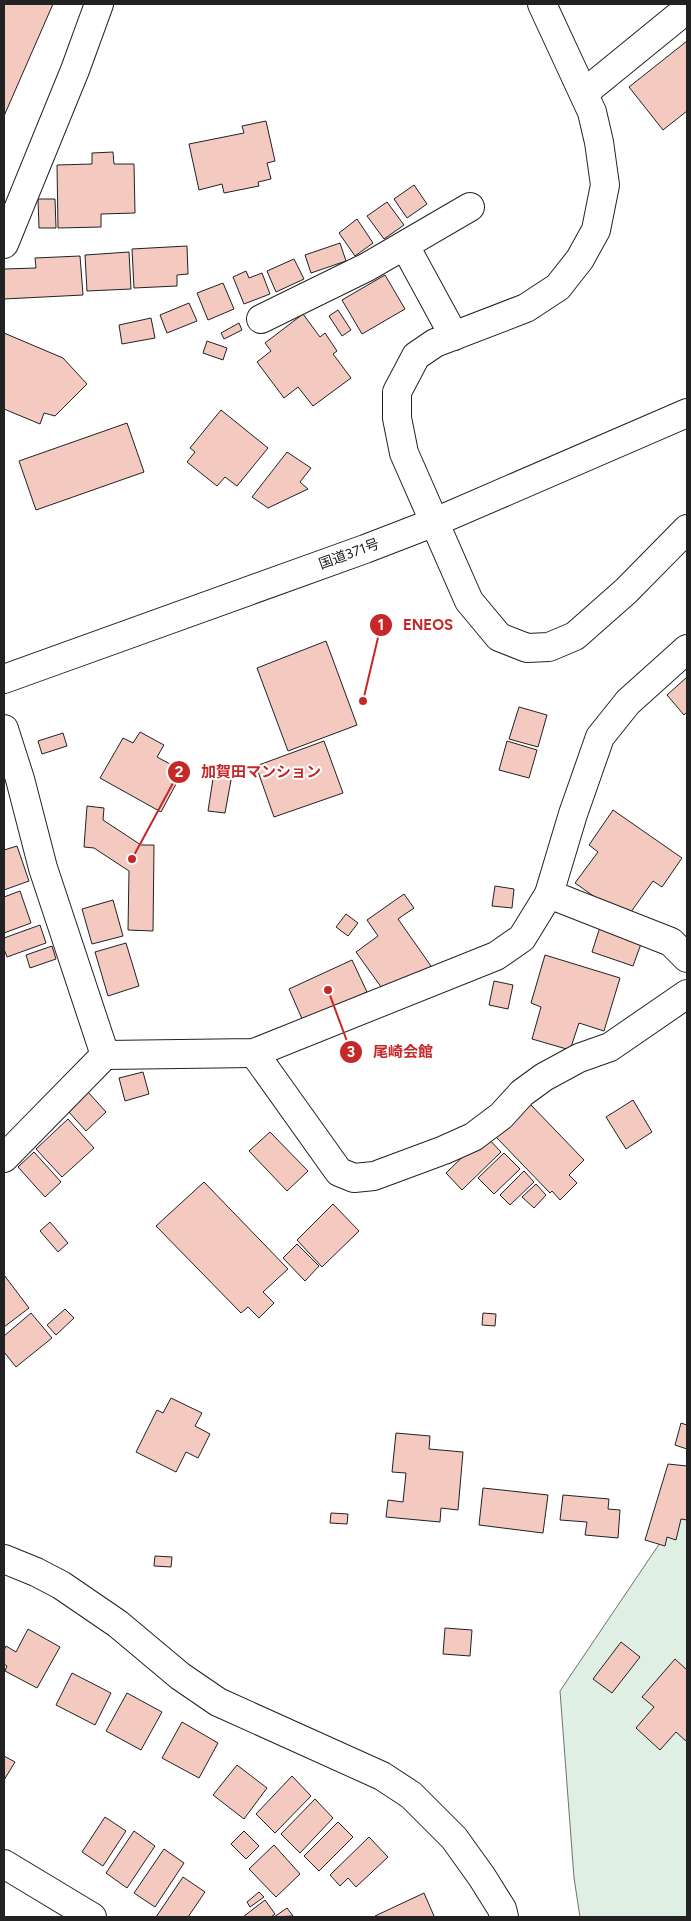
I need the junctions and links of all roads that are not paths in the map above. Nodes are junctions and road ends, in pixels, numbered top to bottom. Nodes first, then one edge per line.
1 (99, 4) edge
2 (542, 4) edge
3 (687, 9) edge
4 (584, 93) junction
5 (470, 208) dead end
6 (4, 244) edge
7 (405, 246) junction
8 (261, 319) dead end
9 (454, 336) junction
10 (687, 413) edge
11 (434, 522) junction
12 (687, 529) edge
13 (687, 649) edge
14 (4, 679) edge
15 (4, 729) edge
16 (549, 894) junction
17 (687, 958) edge
18 (687, 994) edge
19 (254, 1053) junction
20 (105, 1055) junction
21 (4, 1158) edge
22 (4, 1559) edge
23 (4, 1864) edge
24 (92, 1917) edge
25 (504, 1917) edge

1 - 6 main road
2 - 4 main road
3 - 4 main road
4 - 9 main road
5 - 7 main road
7 - 8 main road
7 - 9 main road
9 - 11 main road
10 - 11 main road, 国道371号
11 - 12 main road
11 - 14 main road, 国道371号
13 - 16 main road
15 - 20 main road
16 - 17 main road
16 - 19 main road
18 - 19 main road
19 - 20 main road
20 - 21 main road
22 - 25 main road
23 - 24 main road

